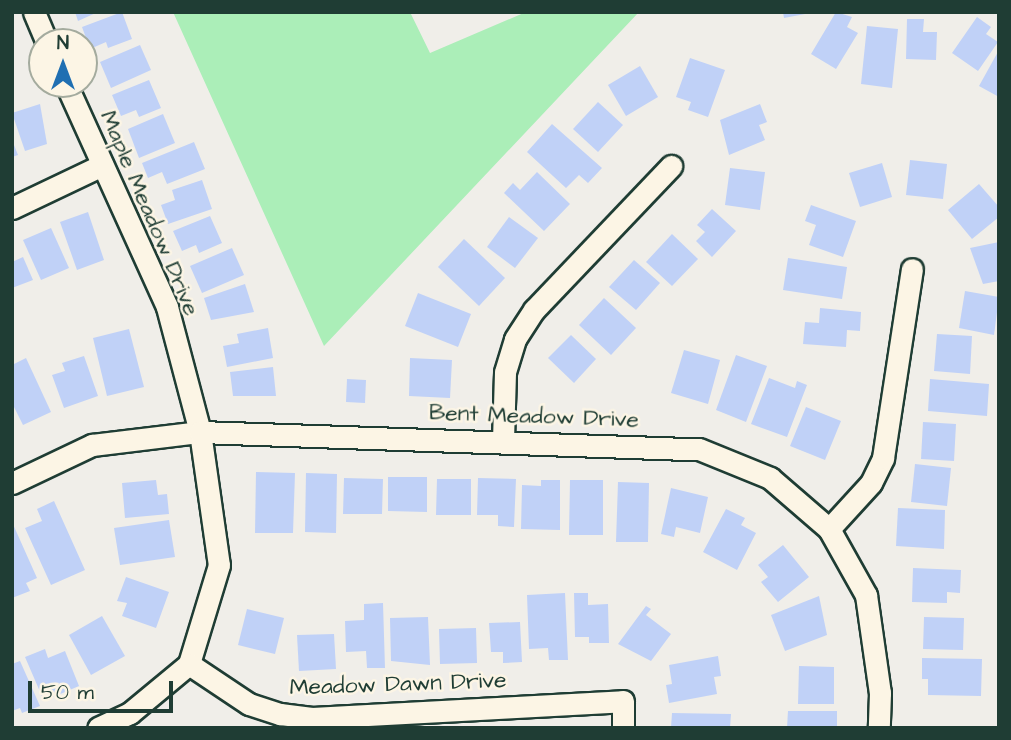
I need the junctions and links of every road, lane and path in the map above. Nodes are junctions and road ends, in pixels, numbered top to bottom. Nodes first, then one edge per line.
1 (72, 98) edge
2 (102, 165) junction
3 (671, 166) dead end
4 (12, 208) edge
5 (912, 270) dead end
6 (200, 432) junction
7 (503, 440) junction
8 (12, 483) edge
9 (829, 529) junction
10 (189, 664) junction
11 (98, 728) edge
12 (623, 728) edge
13 (879, 728) edge

1 - 2 street, Maple Meadow Drive
2 - 4 street
2 - 6 street, Maple Meadow Drive
3 - 7 street
5 - 9 street
6 - 7 street, Bent Meadow Drive
6 - 8 street, Bent Meadow Drive
6 - 10 street, Maple Meadow Drive
7 - 9 street, Bent Meadow Drive
9 - 13 street, Bent Meadow Drive
10 - 11 street
10 - 12 street, Meadow Dawn Drive

